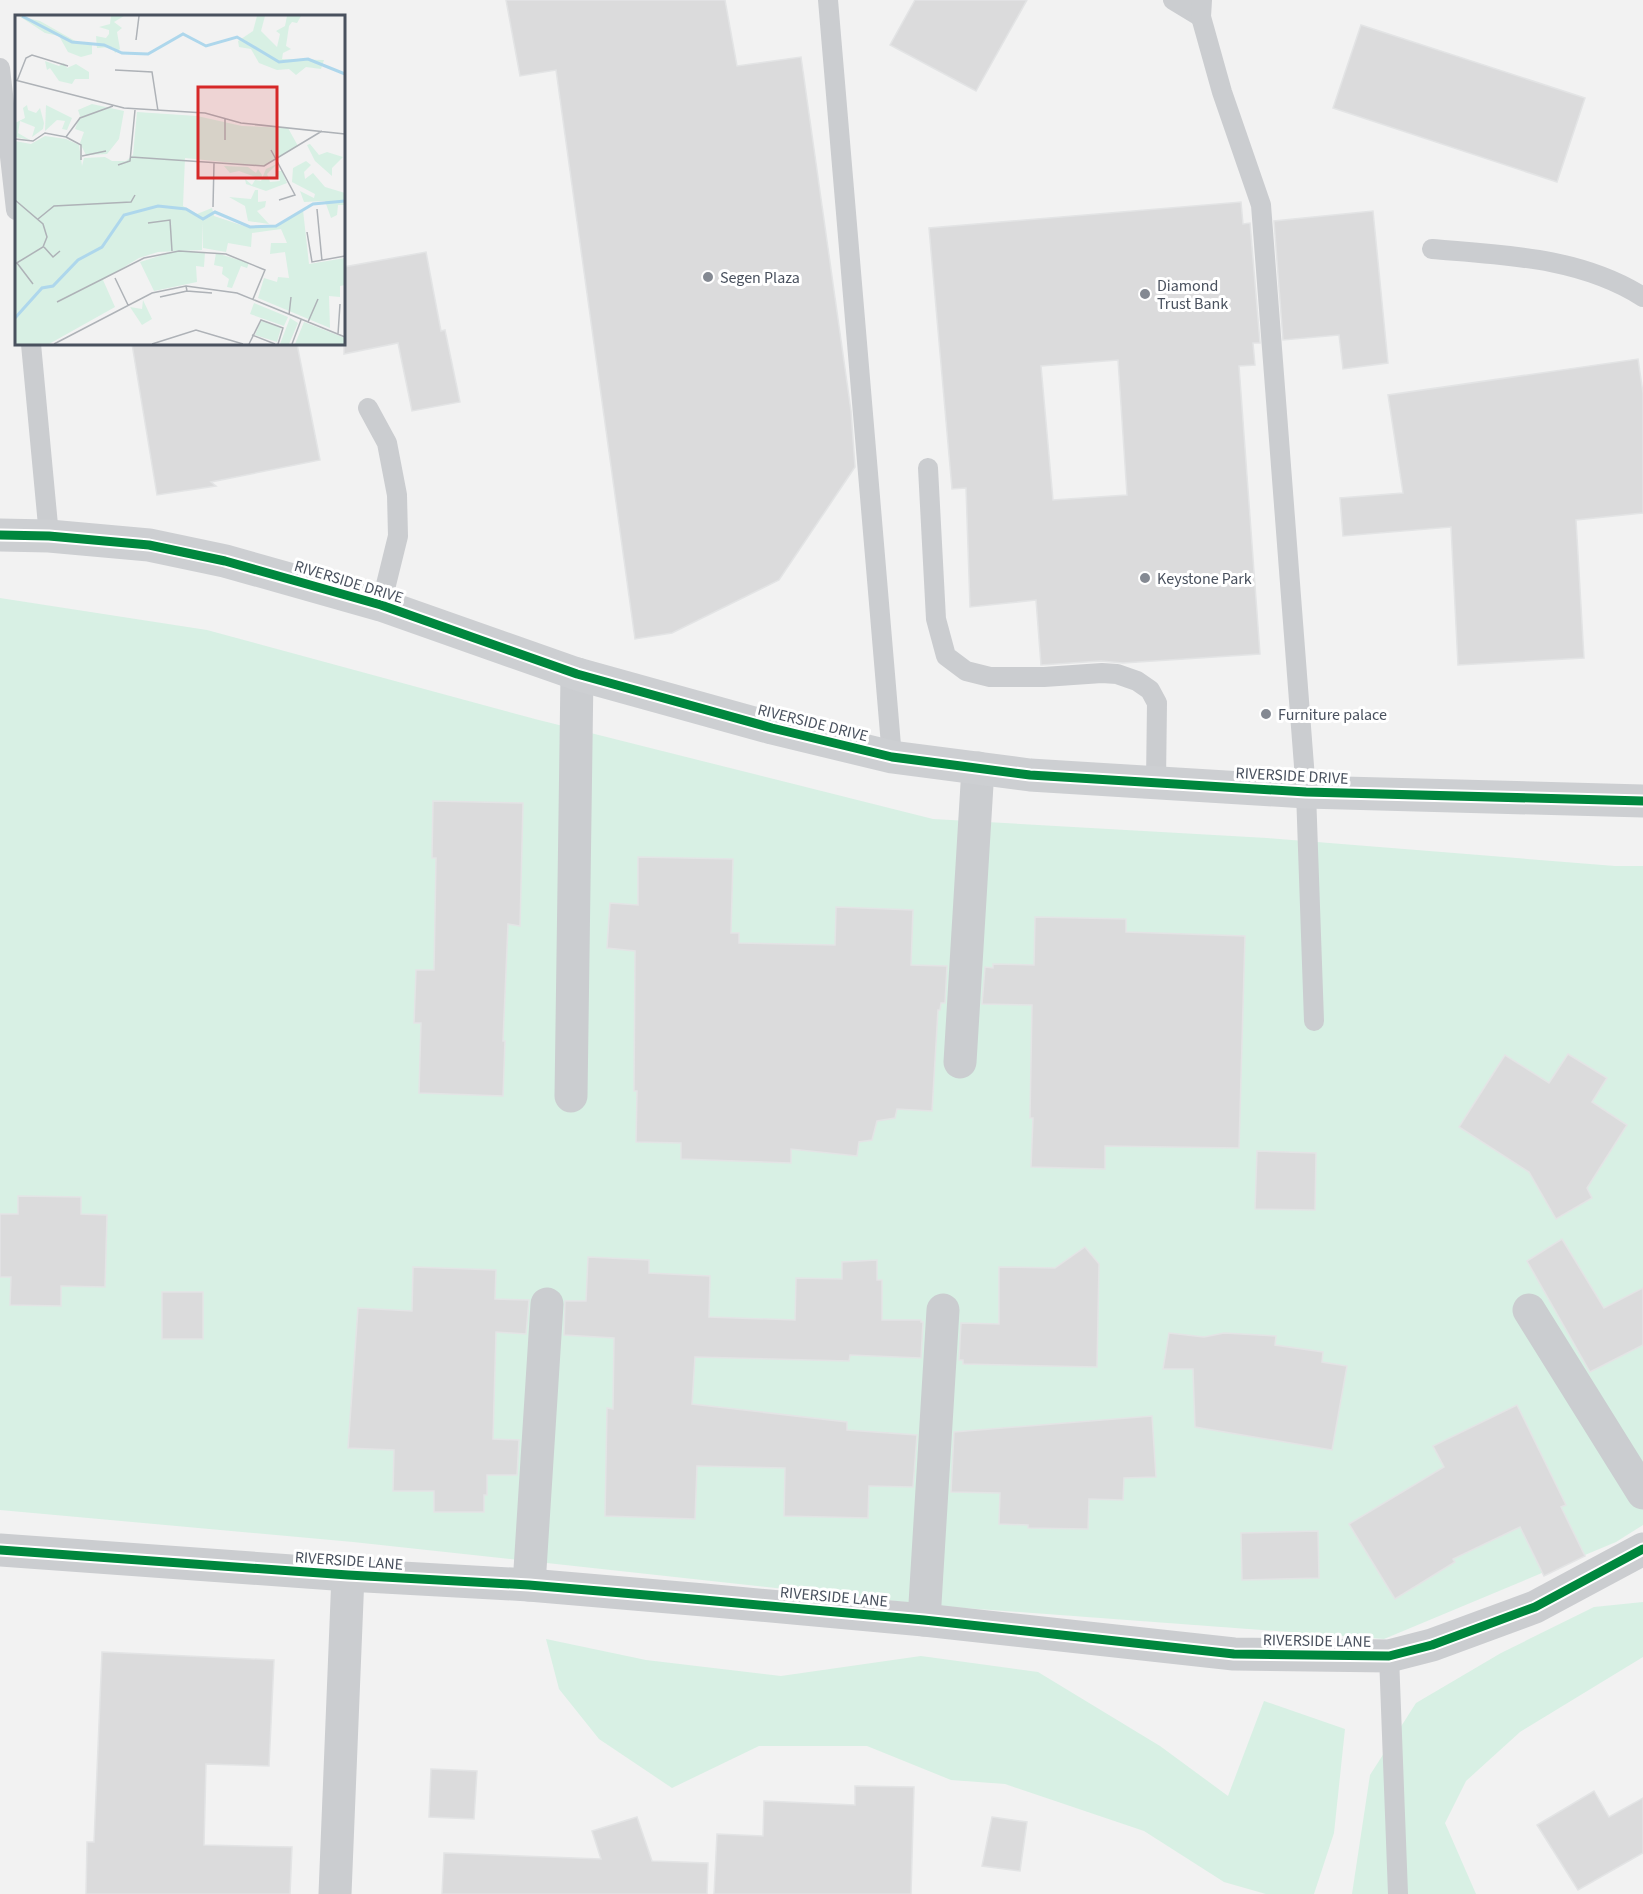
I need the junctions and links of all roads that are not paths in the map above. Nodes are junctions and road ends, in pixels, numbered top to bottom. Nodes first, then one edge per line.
1 (828, 0) edge
2 (1173, 0) edge
3 (1202, 9) edge
4 (0, 68) edge
5 (15, 201) edge
6 (1432, 249) dead end
7 (1643, 297) edge
8 (31, 345) edge
9 (368, 408) dead end
10 (928, 468) dead end
11 (0, 535) edge
12 (49, 536) junction
13 (381, 605) junction
14 (577, 674) junction
15 (892, 757) junction
16 (978, 768) junction
17 (1156, 782) junction
18 (1306, 792) junction
19 (1643, 801) edge
20 (1314, 1021) dead end
21 (960, 1062) dead end
22 (571, 1096) dead end
23 (547, 1305) dead end
24 (943, 1310) dead end
25 (1529, 1310) dead end
26 (1643, 1493) edge
27 (1643, 1549) edge
28 (0, 1550) edge
29 (348, 1575) junction
30 (529, 1585) junction
31 (924, 1620) junction
32 (1389, 1656) junction
33 (334, 1894) edge
34 (1398, 1894) edge

1 - 15 lane
2 - 3 lane
3 - 18 lane
4 - 5 lane
6 - 7 lane
8 - 12 lane
9 - 13 lane
10 - 17 lane
11 - 12 street, RIVERSIDE DRIVE
12 - 13 street, RIVERSIDE DRIVE
13 - 14 street, RIVERSIDE DRIVE
14 - 15 street, RIVERSIDE DRIVE
14 - 22 street
15 - 16 street, RIVERSIDE DRIVE
16 - 17 street, RIVERSIDE DRIVE
16 - 21 street
17 - 18 street, RIVERSIDE DRIVE
18 - 19 street, RIVERSIDE DRIVE
18 - 20 lane
23 - 30 street
24 - 31 street
25 - 26 street
27 - 32 street, RIVERSIDE LANE
28 - 29 street, RIVERSIDE LANE
29 - 30 street, RIVERSIDE LANE
29 - 33 street
30 - 31 street, RIVERSIDE LANE
31 - 32 street, RIVERSIDE LANE
32 - 34 lane

